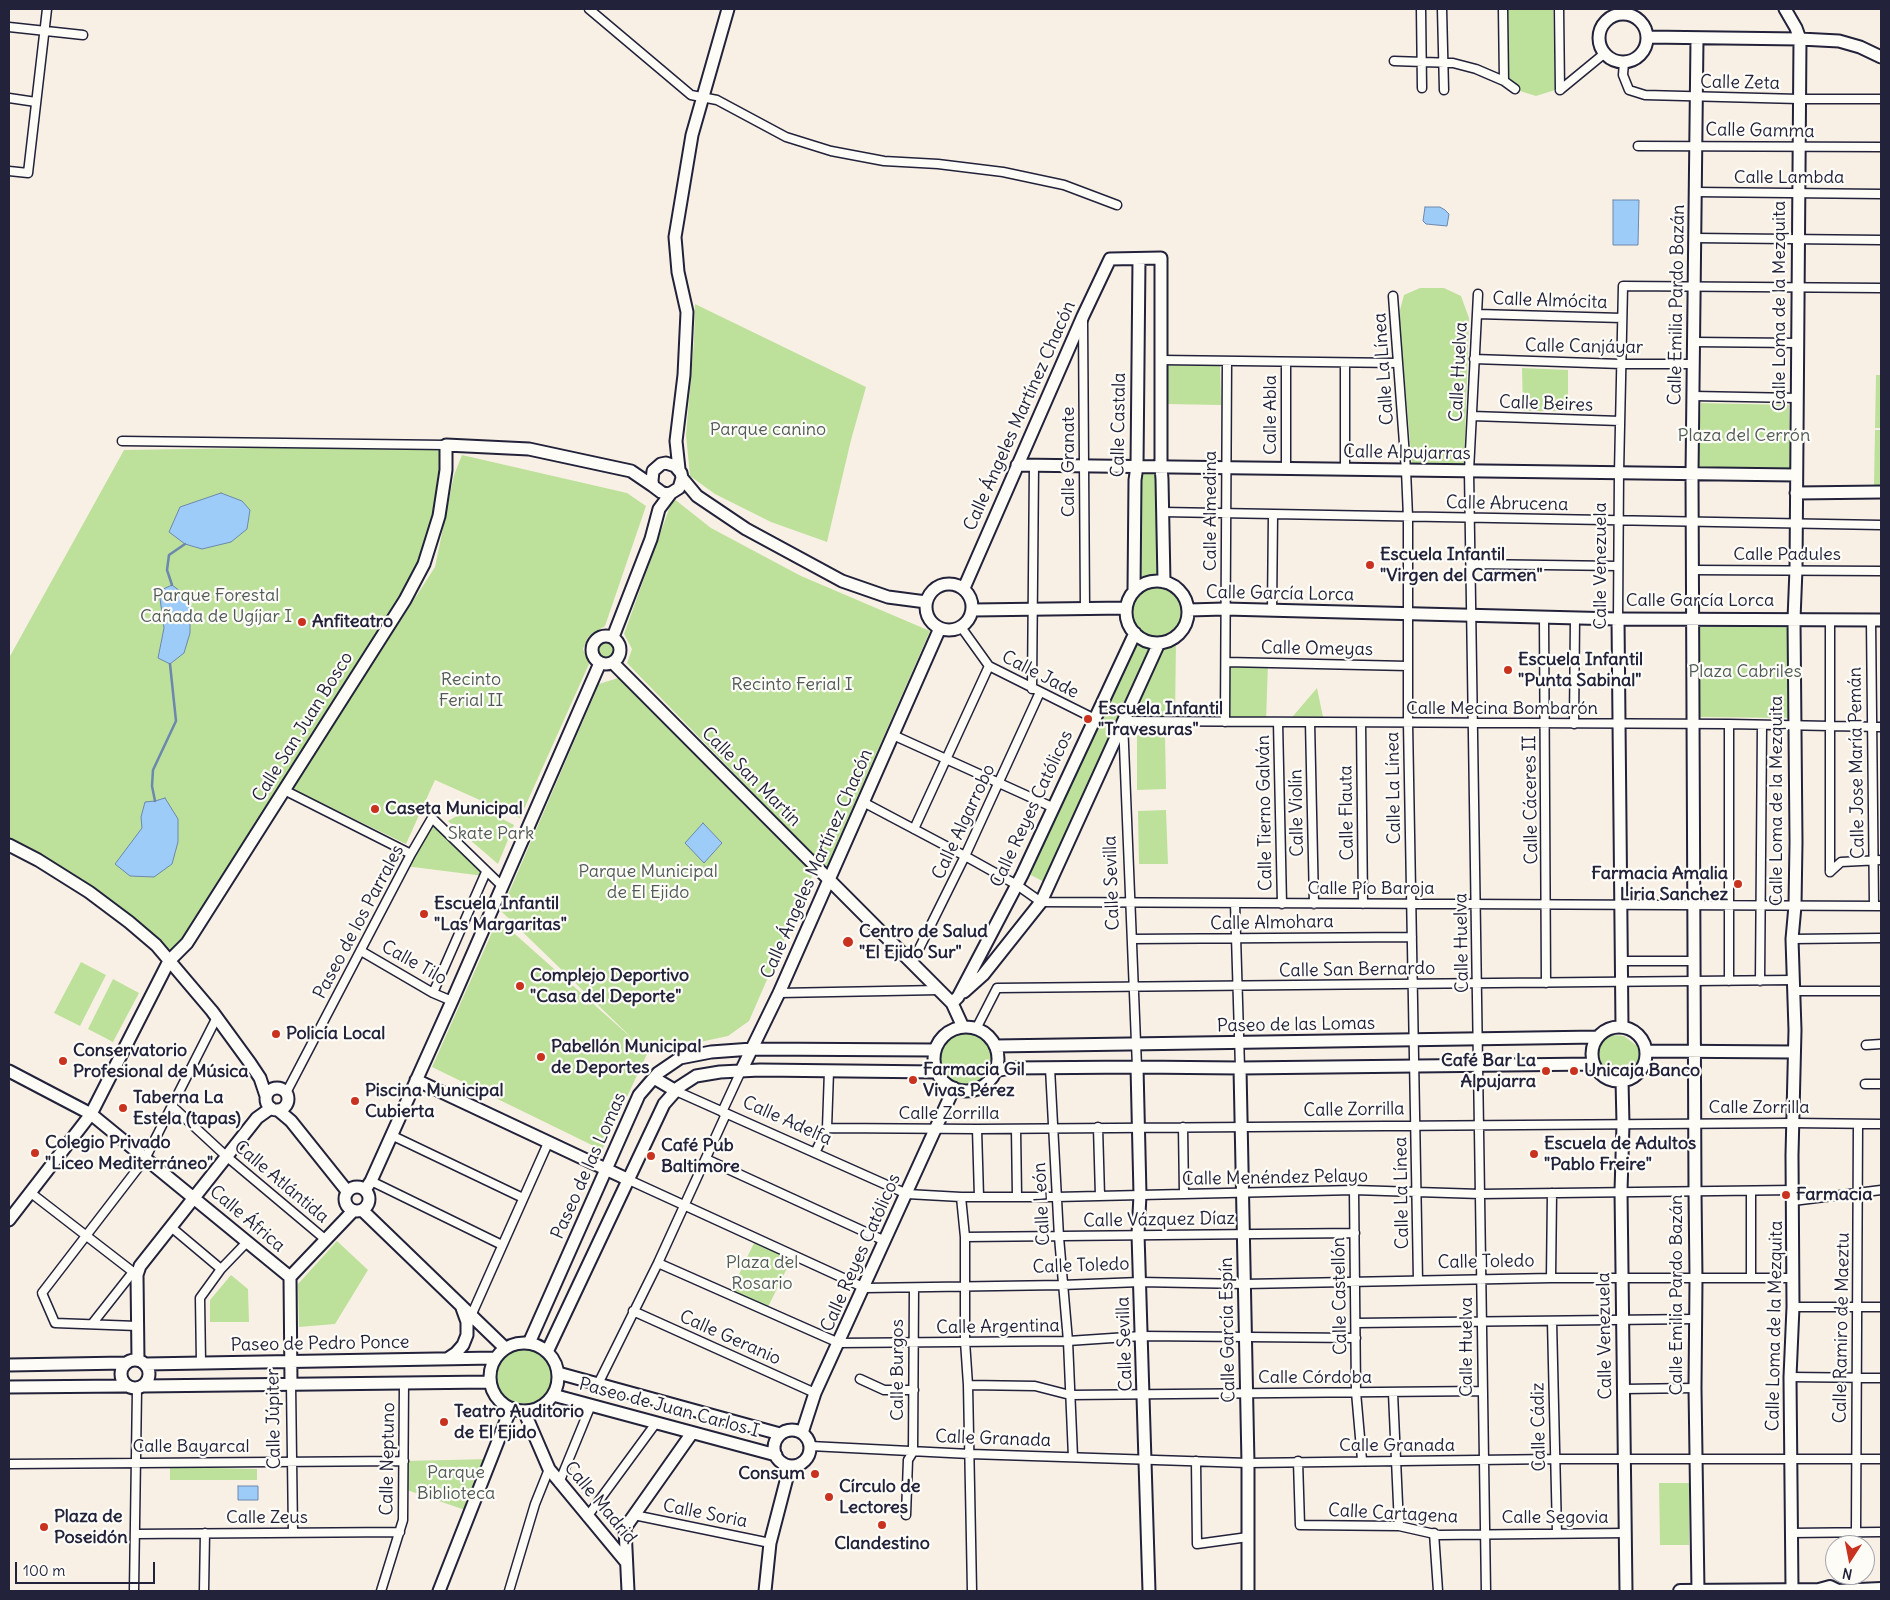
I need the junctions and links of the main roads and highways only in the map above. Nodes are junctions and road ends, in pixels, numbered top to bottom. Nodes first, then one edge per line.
1 (1881, 1589) edge
2 (1680, 1591) edge
3 (1698, 1591) edge
4 (1819, 1591) edge
5 (1838, 1591) edge

1 - 5 main road
2 - 3 main road
3 - 4 main road
4 - 5 main road

